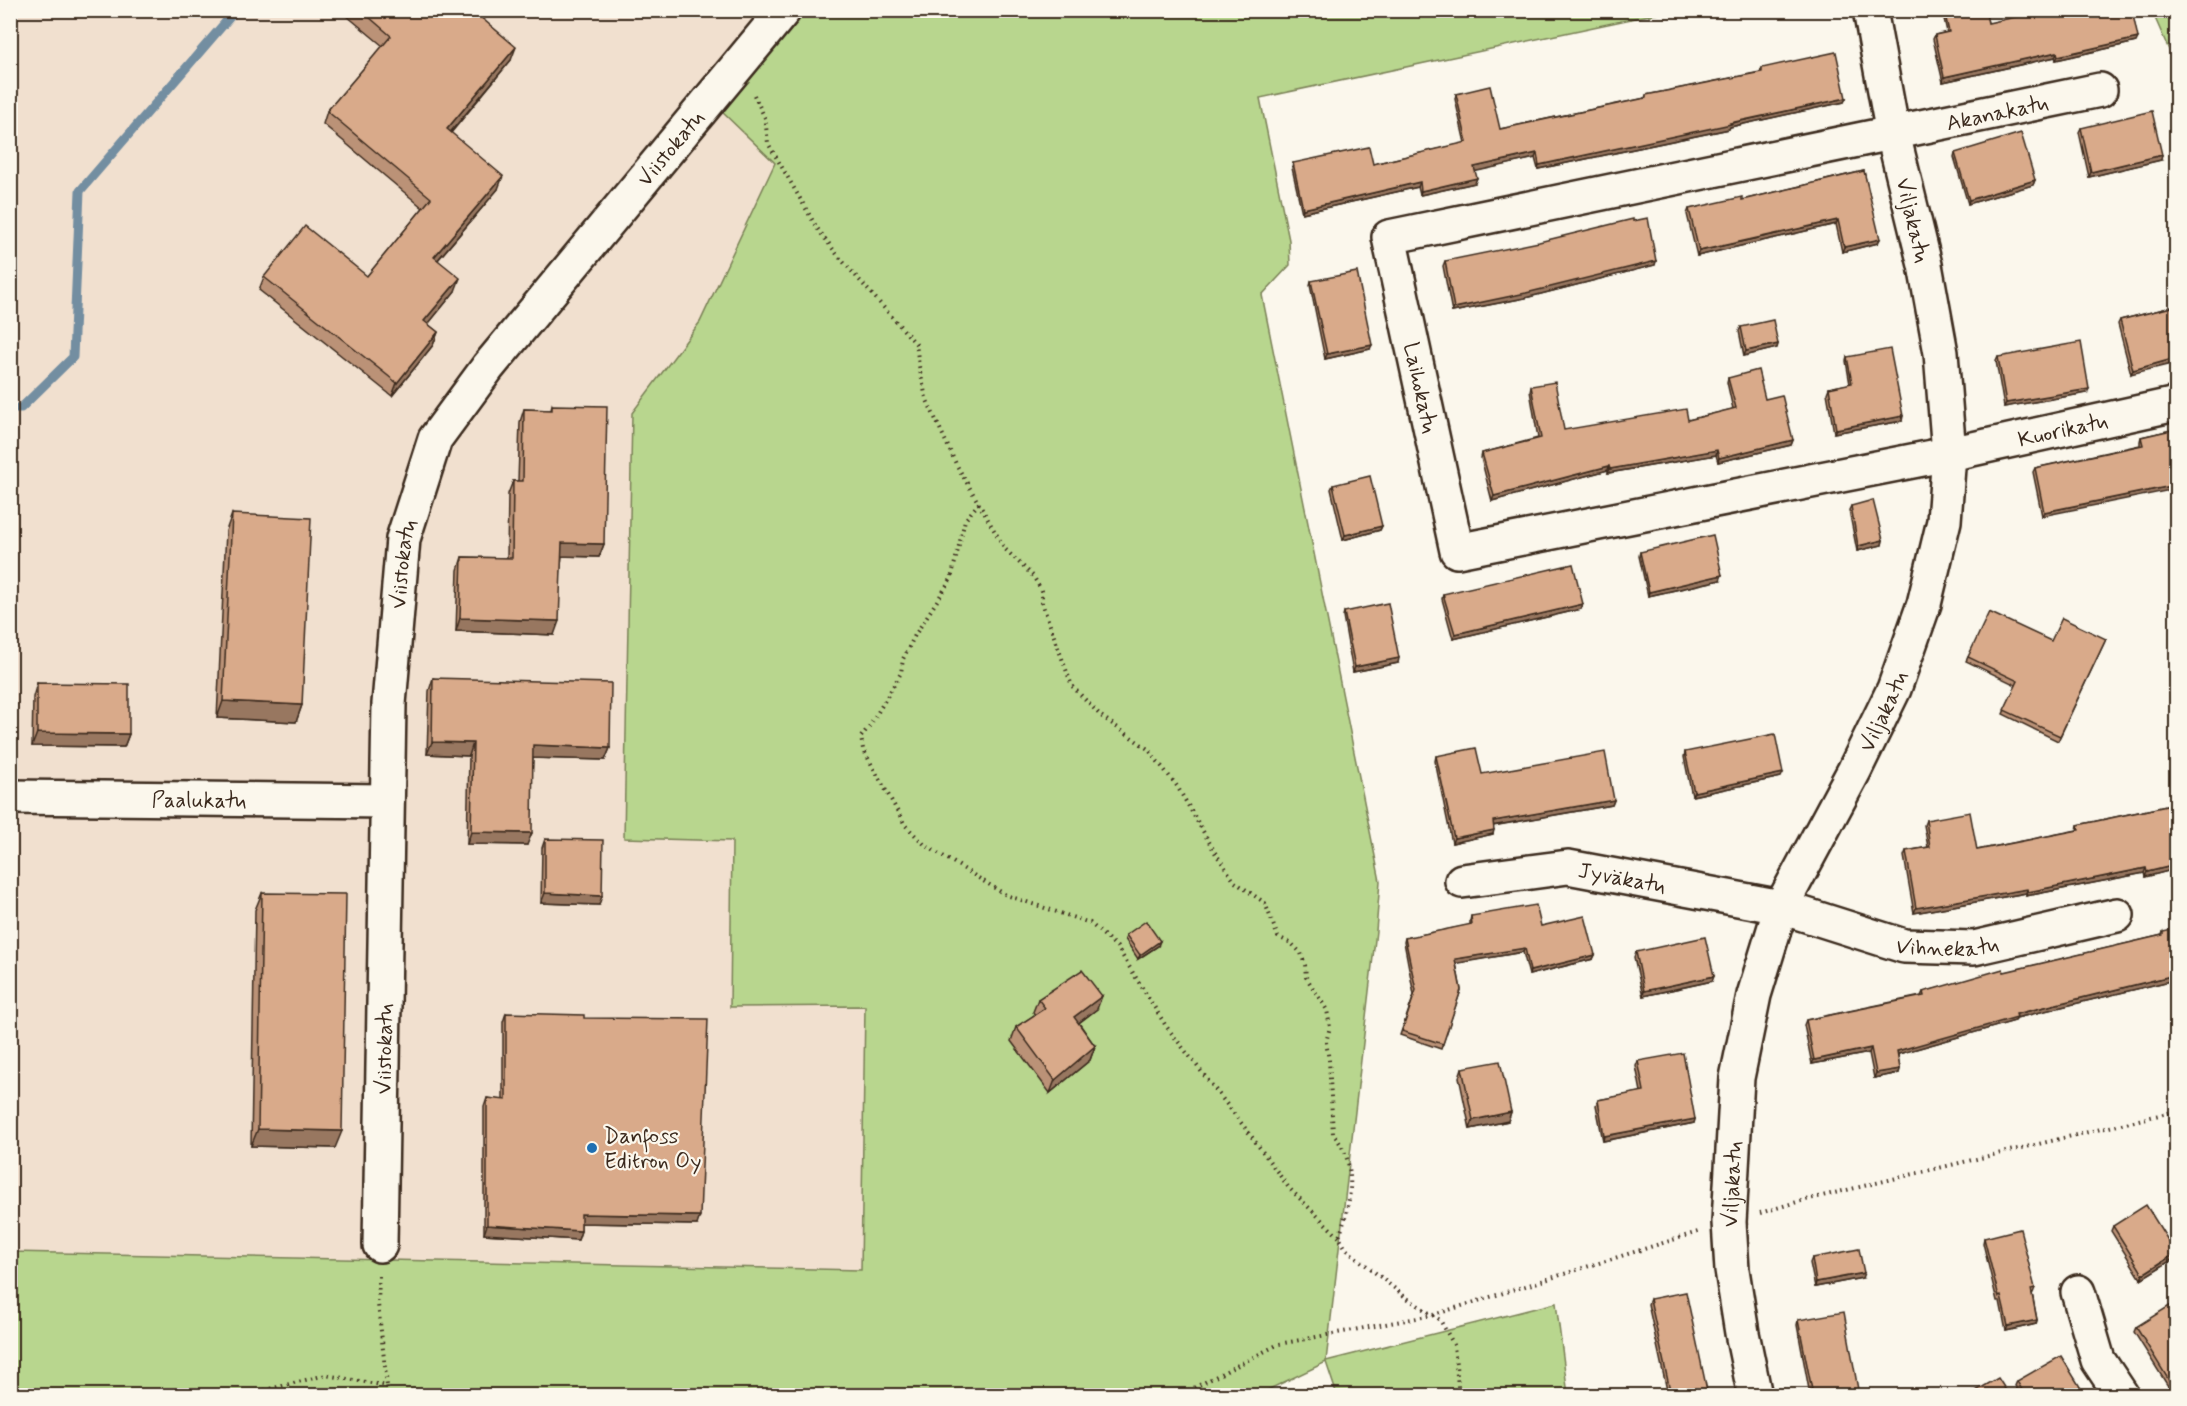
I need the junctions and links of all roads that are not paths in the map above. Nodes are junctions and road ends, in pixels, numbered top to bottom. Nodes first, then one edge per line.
1 (784, 10) edge
2 (1870, 10) edge
3 (2100, 90) dead end
4 (1893, 134) junction
5 (2176, 404) edge
6 (1949, 454) junction
7 (10, 797) edge
8 (386, 801) junction
9 (1462, 881) dead end
10 (1781, 906) junction
11 (2117, 915) dead end
12 (380, 1245) road end
13 (2078, 1292) dead end
14 (1755, 1395) edge
15 (2122, 1395) edge

1 - 8 street, Viistokatu
2 - 4 street, Viljakatu
3 - 4 street, Akanakatu
4 - 6 street, Viljakatu
4 - 6 street, Laihokatu
5 - 6 street, Kuorikatu
6 - 10 street, Viljakatu
7 - 8 street, Paalukatu
8 - 12 street, Viistokatu
9 - 10 street, Jyväkatu
10 - 11 street, Vihnekatu
10 - 14 street, Viljakatu
13 - 15 street

